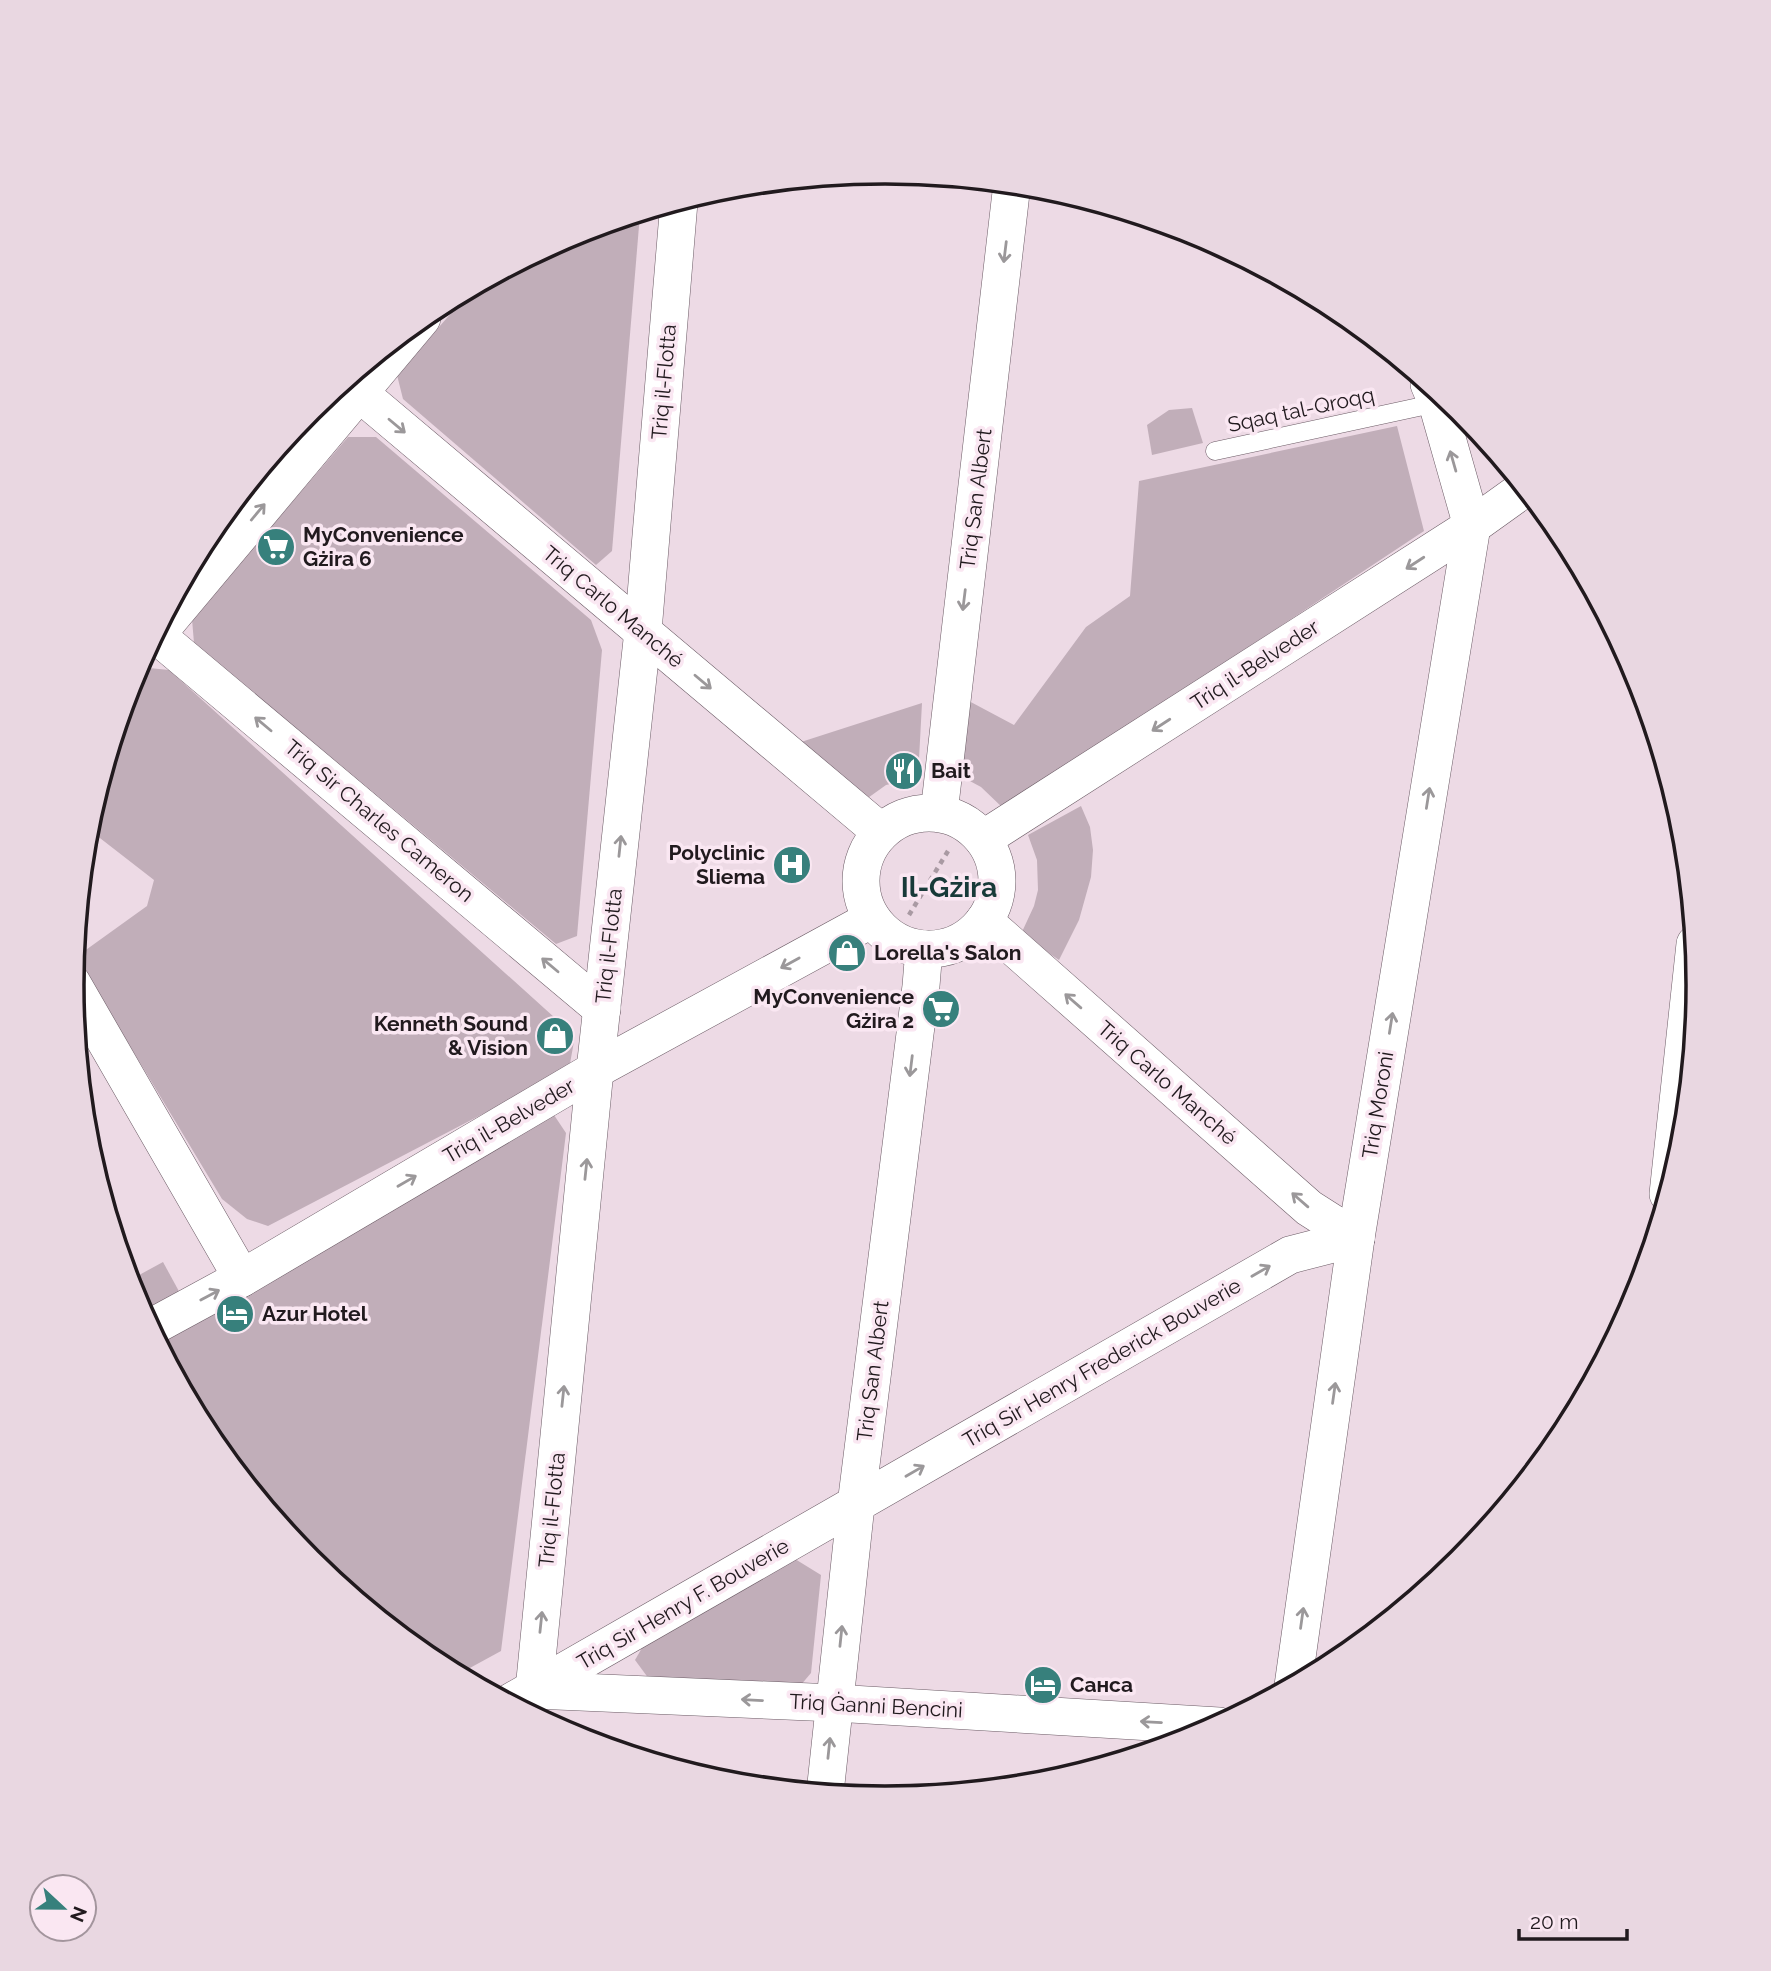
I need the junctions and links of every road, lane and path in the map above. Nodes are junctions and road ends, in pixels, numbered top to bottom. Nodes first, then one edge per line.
1 (1012, 194) edge
2 (678, 211) edge
3 (352, 388) edge
4 (346, 394) edge
5 (1427, 396) edge
6 (1436, 404) edge
7 (1215, 451) dead end
8 (1517, 493) edge
9 (1472, 526) junction
10 (183, 601) edge
11 (643, 631) junction
12 (162, 642) edge
13 (962, 825) junction
14 (881, 832) junction
15 (984, 921) junction
16 (897, 936) junction
17 (85, 1005) edge
18 (602, 1009) junction
19 (1685, 1036) edge
20 (595, 1070) junction
21 (1677, 1107) edge
22 (1356, 1238) junction
23 (242, 1278) junction
24 (159, 1323) edge
25 (856, 1505) junction
26 (1295, 1675) edge
27 (522, 1696) edge
28 (834, 1703) junction
29 (1195, 1725) edge
30 (826, 1784) edge

1 -> 13 street, Triq San Albert
2 - 11 street, Triq il-Flotta
3 -> 11 street, Triq Carlo Manché
10 -> 4 street
5 - 7 lane, Sqaq tal-Qroqq
9 -> 6 street
8 - 9 street, Triq il-Belveder
9 -> 13 street, Triq il-Belveder
22 -> 9 street, Triq Moroni
11 -> 14 street, Triq Carlo Manché
18 -> 11 street, Triq il-Flotta
18 -> 12 street, Triq Sir Charles Cameron
13 - 14 street
13 - 15 street
13 - 16 path
14 - 16 street
15 - 16 street, Triq il-Belveder
22 -> 15 street, Triq Carlo Manché
16 -> 20 street, Triq il-Belveder
16 -> 25 street, Triq San Albert
17 - 23 street
18 - 20 street, Triq il-Flotta
19 - 21 street
23 -> 20 street, Triq il-Belveder
27 -> 20 street, Triq il-Flotta
25 -> 22 street, Triq Sir Henry Frederick Bouverie
26 -> 22 street, Triq Moroni
24 -> 23 street, Triq il-Belveder
25 - 27 street, Triq Sir Henry F. Bouverie
28 -> 25 street, Triq San Albert
28 -> 27 street, Triq Ġanni Bencini
29 -> 28 street, Triq Ġanni Bencini
30 -> 28 street, Triq San Albert

